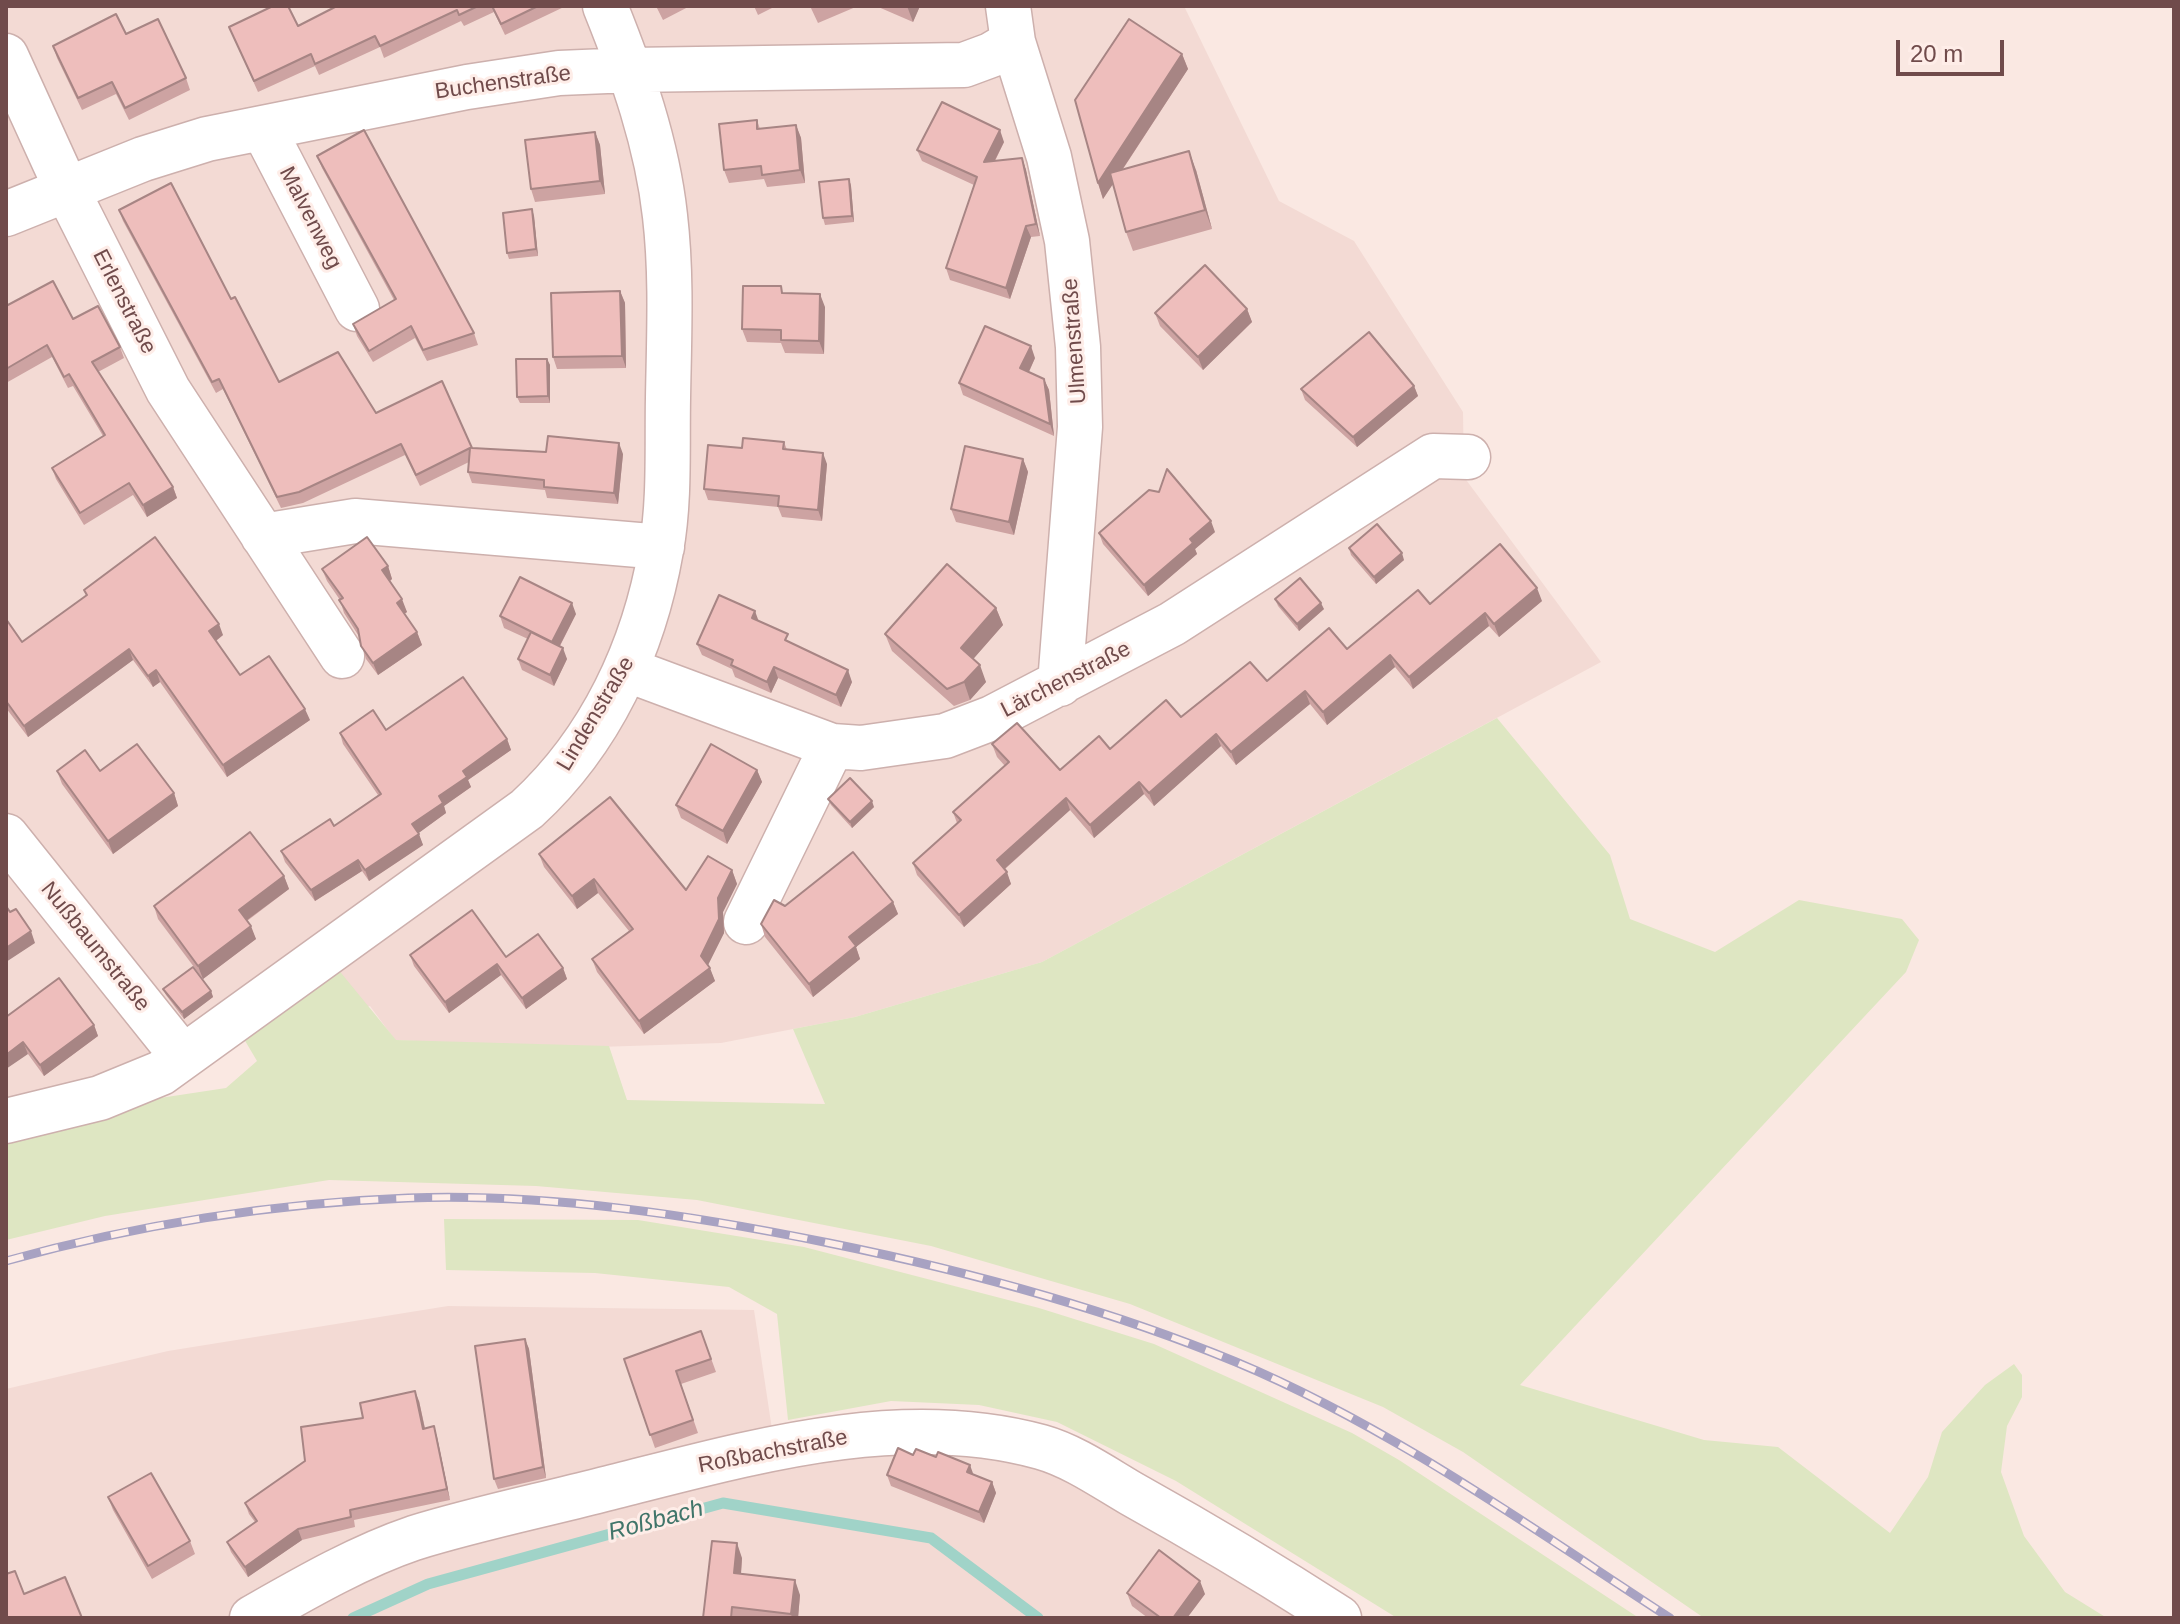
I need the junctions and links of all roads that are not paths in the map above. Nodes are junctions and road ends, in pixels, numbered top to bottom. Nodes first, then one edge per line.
1 (605, 6) edge
2 (1011, 24) edge
3 (6, 56) edge
4 (631, 70) junction
5 (263, 128) junction
6 (67, 190) junction
7 (6, 214) edge
8 (357, 309) dead end
9 (1468, 457) dead end
10 (263, 536) junction
11 (662, 547) junction
12 (342, 656) dead end
13 (628, 670) junction
14 (1060, 684) junction
15 (832, 746) junction
16 (6, 836) edge
17 (746, 922) dead end
18 (183, 1057) junction
19 (6, 1121) edge
20 (252, 1618) edge
21 (1339, 1618) edge

1 - 4 street, Lindenstraße
2 - 4 street, Buchenstraße
2 - 14 street, Ulmenstraße
3 - 6 street, Erlenstraße
4 - 5 street, Buchenstraße
4 - 11 street, Lindenstraße
5 - 6 street, Buchenstraße
5 - 8 street, Malvenweg
6 - 7 street, Buchenstraße
6 - 10 street, Erlenstraße
9 - 14 street, Lärchenstraße
10 - 11 street
10 - 12 street, Erlenstraße
11 - 13 street, Lindenstraße
13 - 15 street, Lärchenstraße
13 - 18 street, Lindenstraße
14 - 15 street, Lärchenstraße
15 - 17 street
16 - 18 street, Nußbaumstraße
18 - 19 street, Lindenstraße
20 - 21 street, Roßbachstraße

